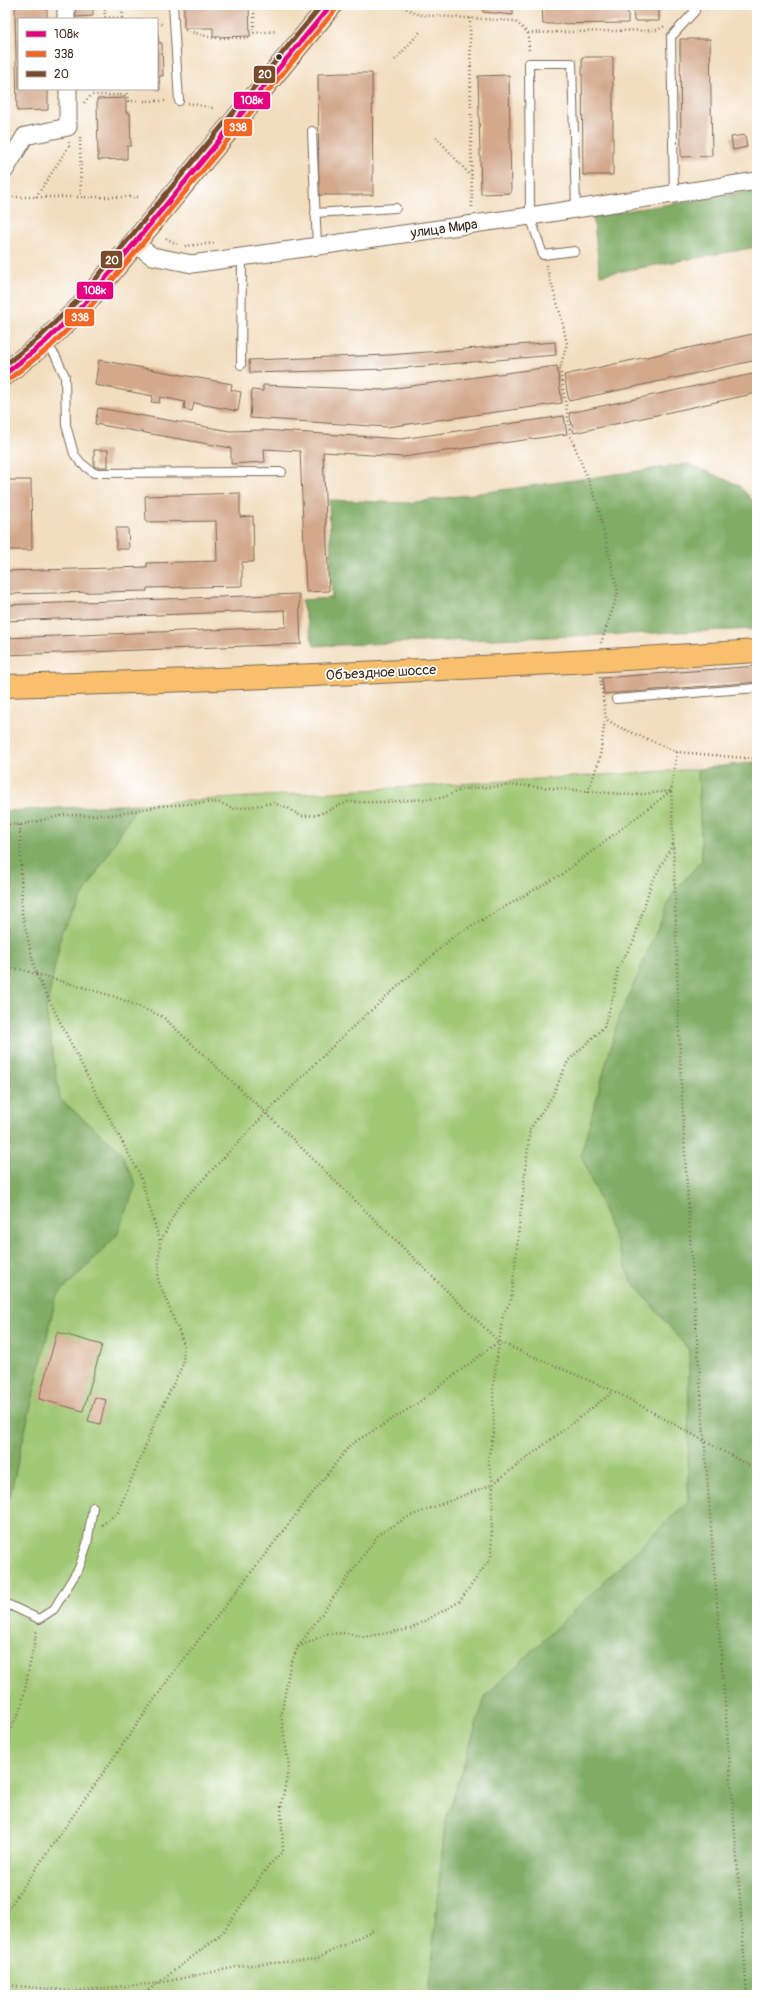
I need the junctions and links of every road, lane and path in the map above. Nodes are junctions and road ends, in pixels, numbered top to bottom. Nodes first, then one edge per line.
1 (66, 5) edge
2 (104, 5) edge
3 (122, 5) edge
4 (172, 5) edge
5 (254, 5) edge
6 (331, 5) edge
7 (399, 5) edge
8 (742, 5) edge
9 (695, 8) edge
10 (66, 18) edge
11 (114, 18) edge
12 (123, 18) edge
13 (470, 18) junction
14 (158, 24) edge
15 (174, 24) junction
16 (669, 24) dead end
17 (277, 31) dead end
18 (421, 31) dead end
19 (254, 33) junction
20 (528, 33) junction
21 (396, 60) dead end
22 (529, 63) junction
23 (68, 90) edge
24 (127, 90) edge
25 (128, 95) junction
26 (179, 101) junction
27 (80, 108) dead end
28 (213, 108) dead end
29 (68, 127) junction
30 (312, 131) dead end
31 (436, 137) dead end
32 (5, 170) edge
33 (472, 176) junction
34 (757, 181) edge
35 (674, 194) junction
36 (5, 197) edge
37 (36, 197) junction
38 (81, 197) junction
39 (140, 197) dead end
40 (396, 208) dead end
41 (576, 209) junction
42 (472, 211) dead end
43 (315, 213) junction
44 (530, 216) junction
45 (135, 244) junction
46 (317, 246) junction
47 (575, 251) dead end
48 (543, 255) junction
49 (242, 257) junction
50 (45, 342) junction
51 (241, 365) dead end
52 (5, 374) edge
53 (282, 472) dead end
54 (757, 651) edge
55 (598, 661) junction
56 (5, 686) edge
57 (757, 688) edge
58 (616, 698) dead end
59 (606, 719) junction
60 (677, 752) junction
61 (757, 759) edge
62 (671, 791) junction
63 (588, 792) junction
64 (5, 824) edge
65 (20, 825) junction
66 (674, 844) junction
67 (5, 967) edge
68 (36, 974) junction
69 (266, 1113) junction
70 (160, 1242) junction
71 (499, 1342) junction
72 (614, 1391) junction
73 (704, 1439) junction
74 (757, 1470) edge
75 (493, 1484) junction
76 (93, 1507) dead end
77 (87, 1544) junction
78 (5, 1603) edge
79 (39, 1619) junction
80 (298, 1647) junction
81 (5, 1739) edge
82 (5, 1914) edge
83 (373, 1930) dead end
84 (158, 1983) junction
85 (5, 1985) edge
86 (142, 1995) edge
87 (747, 1995) edge

1 - 10 street
2 - 11 path
3 - 12 path
4 - 15 lane
5 - 19 path
6 - 45 main road
7 - 13 path
8 - 9 path
9 - 35 lane
13 - 20 path
13 - 33 path
14 - 15 path
15 - 19 path
15 - 26 lane
16 - 20 path
17 - 19 path
18 - 21 path
20 - 22 path
22 - 41 lane
22 - 44 lane
23 - 29 street
24 - 25 path
25 - 26 path
25 - 27 path
26 - 28 path
29 - 32 street
29 - 37 path
29 - 38 path
30 - 43 lane
31 - 33 path
33 - 42 path
34 - 35 street, улица Мира
35 - 41 street, улица Мира
36 - 37 path
37 - 38 path
38 - 39 path
40 - 43 lane
41 - 44 street, улица Мира
43 - 46 lane
44 - 46 street, улица Мира
44 - 48 lane
45 - 49 street, улица Мира
45 - 50 main road
46 - 49 street, улица Мира
47 - 48 lane
48 - 55 path
49 - 51 lane
50 - 52 main road
50 - 53 lane
54 - 55 main road, Объездное шоссе
55 - 56 main road, Объездное шоссе
55 - 59 path
57 - 58 lane
59 - 60 path
59 - 63 path
60 - 61 path
60 - 62 path
62 - 63 path
62 - 66 path
62 - 69 path
63 - 65 path
64 - 65 path
65 - 68 path
66 - 71 path
66 - 73 path
67 - 68 path
68 - 69 path
68 - 70 path
69 - 70 path
69 - 71 path
70 - 77 path
71 - 72 path
71 - 75 path
71 - 82 path
72 - 73 path
72 - 75 path
73 - 74 path
73 - 87 path
75 - 80 path
75 - 80 path
76 - 77 lane
77 - 79 lane
78 - 79 lane
79 - 81 path
80 - 84 path
83 - 84 path
84 - 85 path
84 - 86 path

